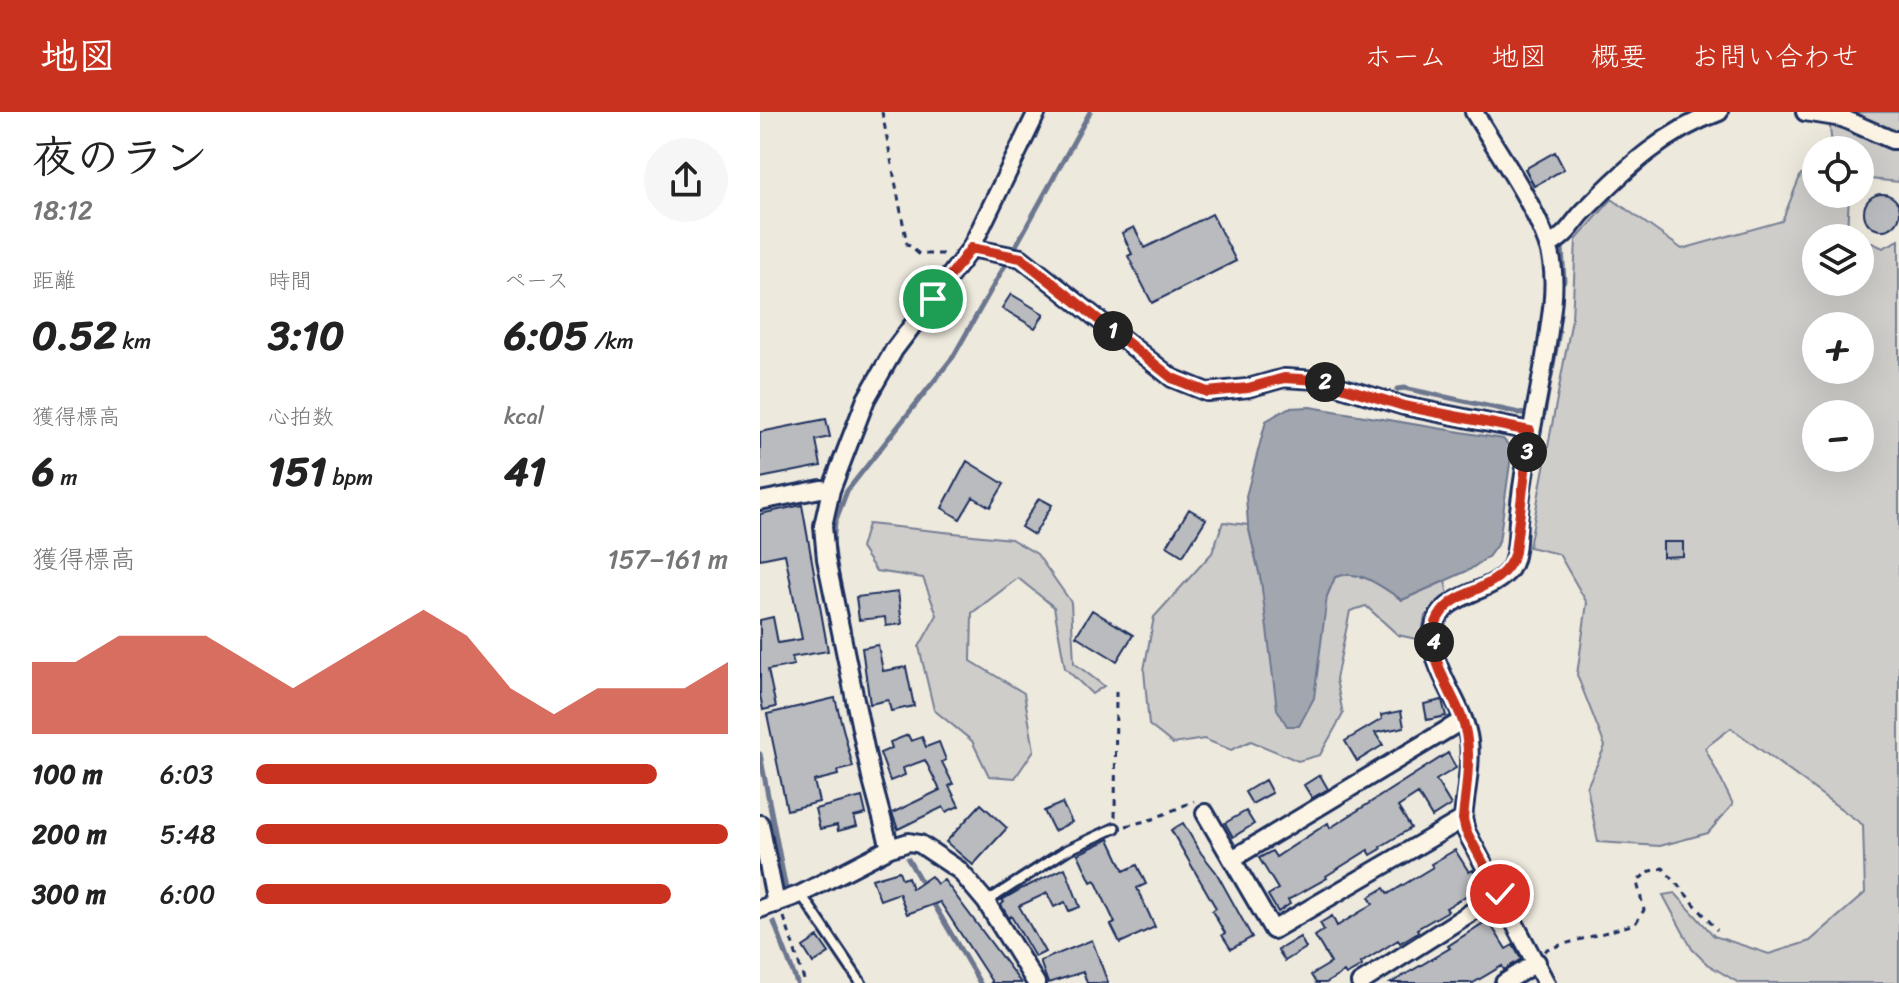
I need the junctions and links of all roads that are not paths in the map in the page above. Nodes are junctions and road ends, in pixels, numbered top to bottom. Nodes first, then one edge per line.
1 (1037, 112) edge
2 (1474, 112) edge
3 (1719, 112) edge
4 (1805, 112) edge
5 (1899, 140) edge
6 (1548, 246) junction
7 (971, 248) junction
8 (1530, 431) junction
9 (831, 490) junction
10 (760, 501) edge
11 (1463, 720) junction
12 (1204, 806) road end
13 (1463, 819) junction
14 (760, 824) edge
15 (1115, 828) road end
16 (890, 848) junction
17 (1232, 859) junction
18 (801, 894) junction
19 (1500, 894) junction
20 (986, 902) junction
21 (768, 906) edge
22 (1537, 962) junction
23 (861, 983) edge
24 (1036, 983) edge
25 (1360, 983) edge
26 (1504, 983) edge
27 (1546, 983) edge

1 - 7 street
2 - 6 street
3 - 6 street
4 - 5 street
6 - 8 street
7 - 8 street
7 - 9 street
8 - 11 street
9 - 10 street
9 - 16 street
11 - 13 street
11 - 17 street
12 - 17 street
13 - 17 street
13 - 19 street
14 - 21 street
15 - 20 lane
16 - 18 street
16 - 20 street
18 - 21 street
18 - 23 lane
19 - 22 street
19 - 25 street
20 - 24 street
22 - 26 street
22 - 27 street

